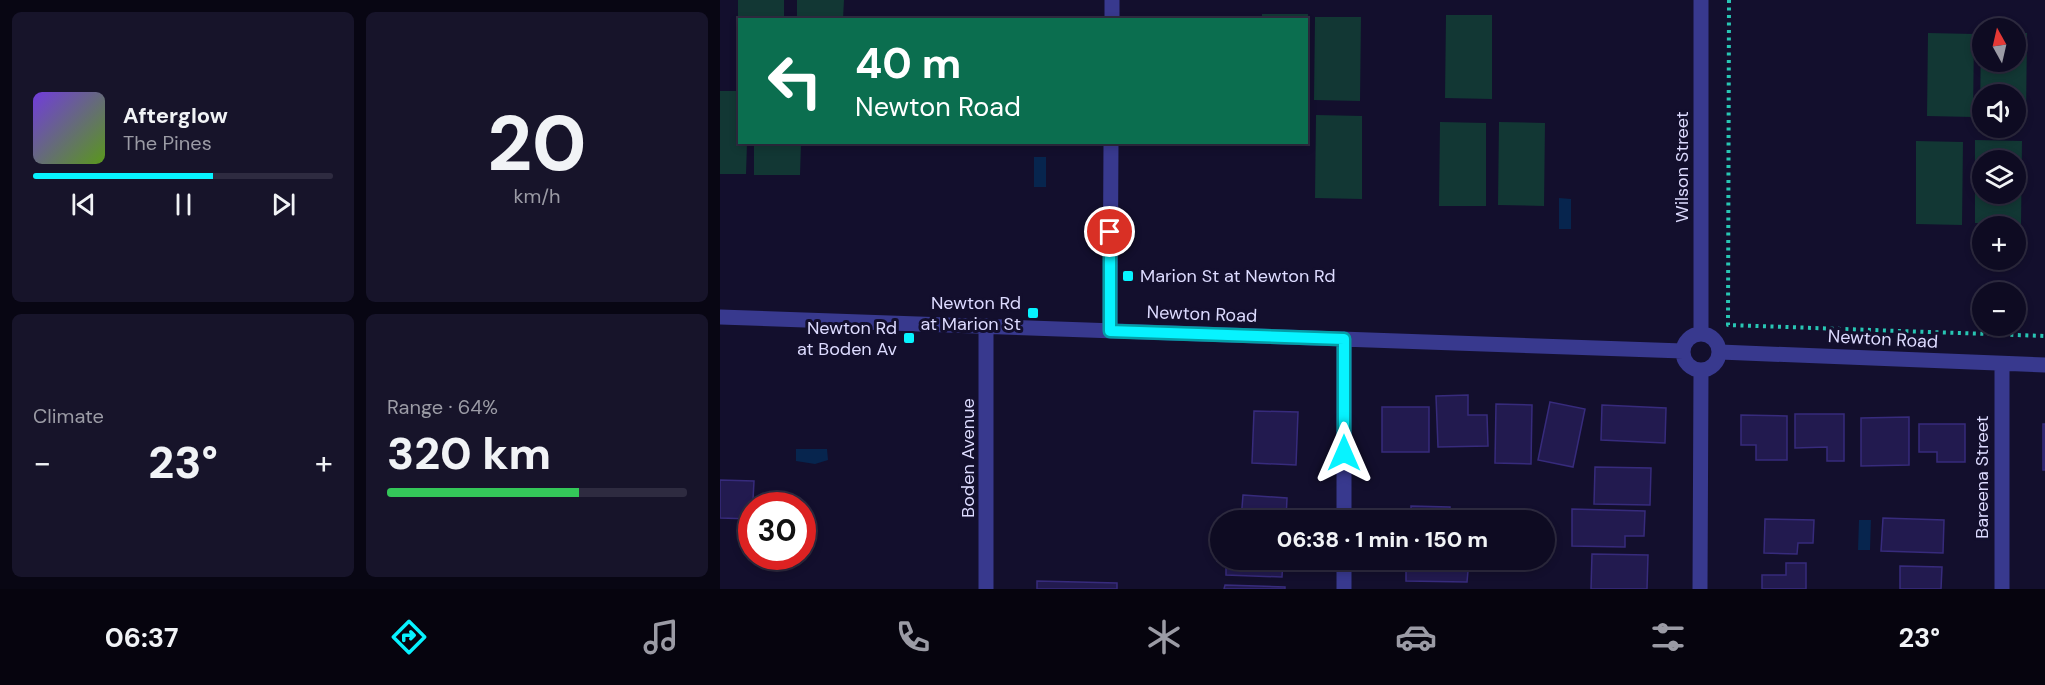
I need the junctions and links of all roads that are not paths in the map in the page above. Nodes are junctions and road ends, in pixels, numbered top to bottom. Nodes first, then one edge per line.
1 (1112, 0) edge
2 (1701, 0) edge
3 (1112, 18) edge
4 (1111, 144) edge
5 (720, 317) edge
6 (986, 326) junction
7 (1110, 331) junction
8 (1701, 333) junction
9 (1344, 339) junction
10 (1683, 351) junction
11 (1720, 352) junction
12 (2002, 364) junction
13 (2045, 365) edge
14 (1701, 370) junction
15 (1344, 510) edge
16 (1344, 570) edge
17 (986, 589) edge
18 (1344, 589) edge
19 (1700, 589) edge
20 (2002, 589) edge

1 - 3 street
2 - 8 street, Wilson Street
4 - 7 street
5 - 6 street, Newton Road
6 - 7 street, Newton Road
6 - 17 street, Boden Avenue
7 - 9 street, Newton Road
8 - 10 street
8 - 11 street
9 - 10 street, Newton Road
9 - 15 street
10 - 14 street
11 - 12 street, Newton Road
11 - 14 street
12 - 13 street, Newton Road
12 - 20 street, Bareena Street
14 - 19 street
16 - 18 street

